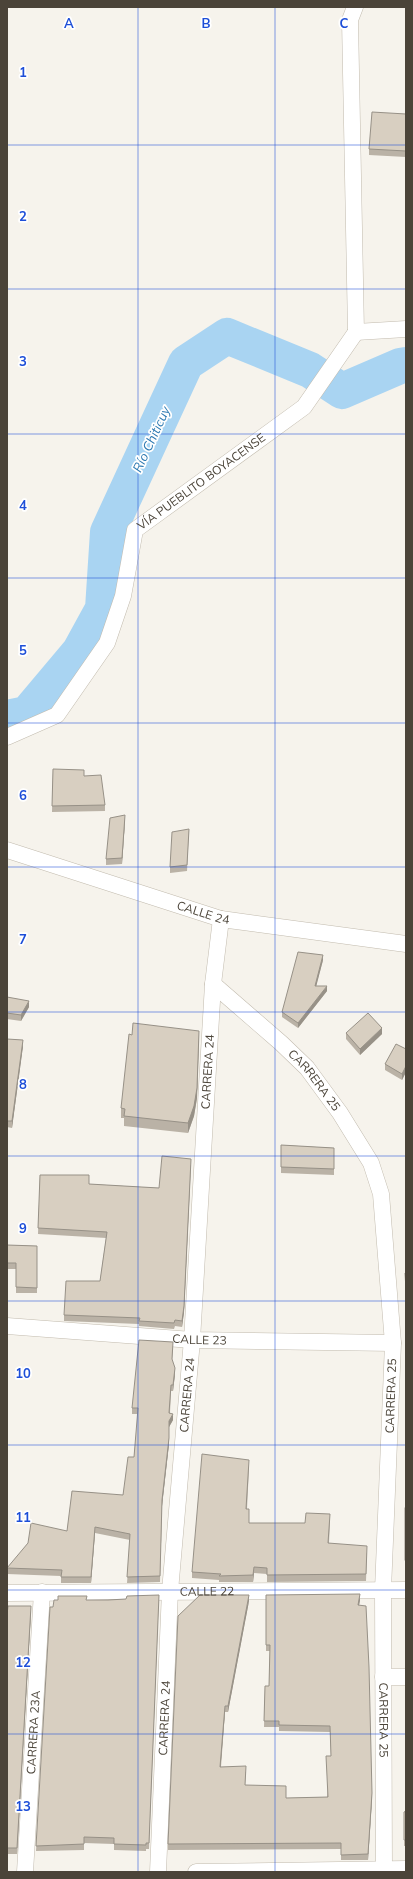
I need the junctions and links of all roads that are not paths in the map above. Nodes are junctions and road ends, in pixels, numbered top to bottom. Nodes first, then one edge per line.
1 (355, 7) edge
2 (406, 329) edge
3 (356, 332) junction
4 (7, 737) edge
5 (7, 850) edge
6 (221, 919) junction
7 (406, 944) edge
8 (213, 984) junction
9 (7, 1326) edge
10 (192, 1340) junction
11 (393, 1343) junction
12 (383, 1590) junction
13 (406, 1590) edge
14 (170, 1591) junction
15 (42, 1592) junction
16 (7, 1593) edge
17 (383, 1677) junction
18 (406, 1677) edge
19 (406, 1869) edge
20 (384, 1870) edge
21 (25, 1872) edge
22 (158, 1872) edge
23 (196, 1872) edge

1 - 3 street
2 - 3 street
3 - 4 street, VÍA PUEBLITO BOYACENSE
5 - 6 street, CALLE 24
6 - 7 street, CALLE 24
6 - 8 street, CARRERA 24
8 - 10 street, CARRERA 24
8 - 11 street, CARRERA 25
9 - 10 street, CALLE 23
10 - 11 street, CALLE 23
10 - 14 street, CARRERA 24
11 - 12 street, CARRERA 25
12 - 13 street, CALLE 22
12 - 14 street, CALLE 22
12 - 17 street, CARRERA 25
14 - 15 street, CALLE 22
14 - 22 street, CARRERA 24
15 - 16 street, CALLE 22
15 - 21 street, CARRERA 23A
17 - 18 street
17 - 20 street, CARRERA 25
19 - 20 street
20 - 23 street

